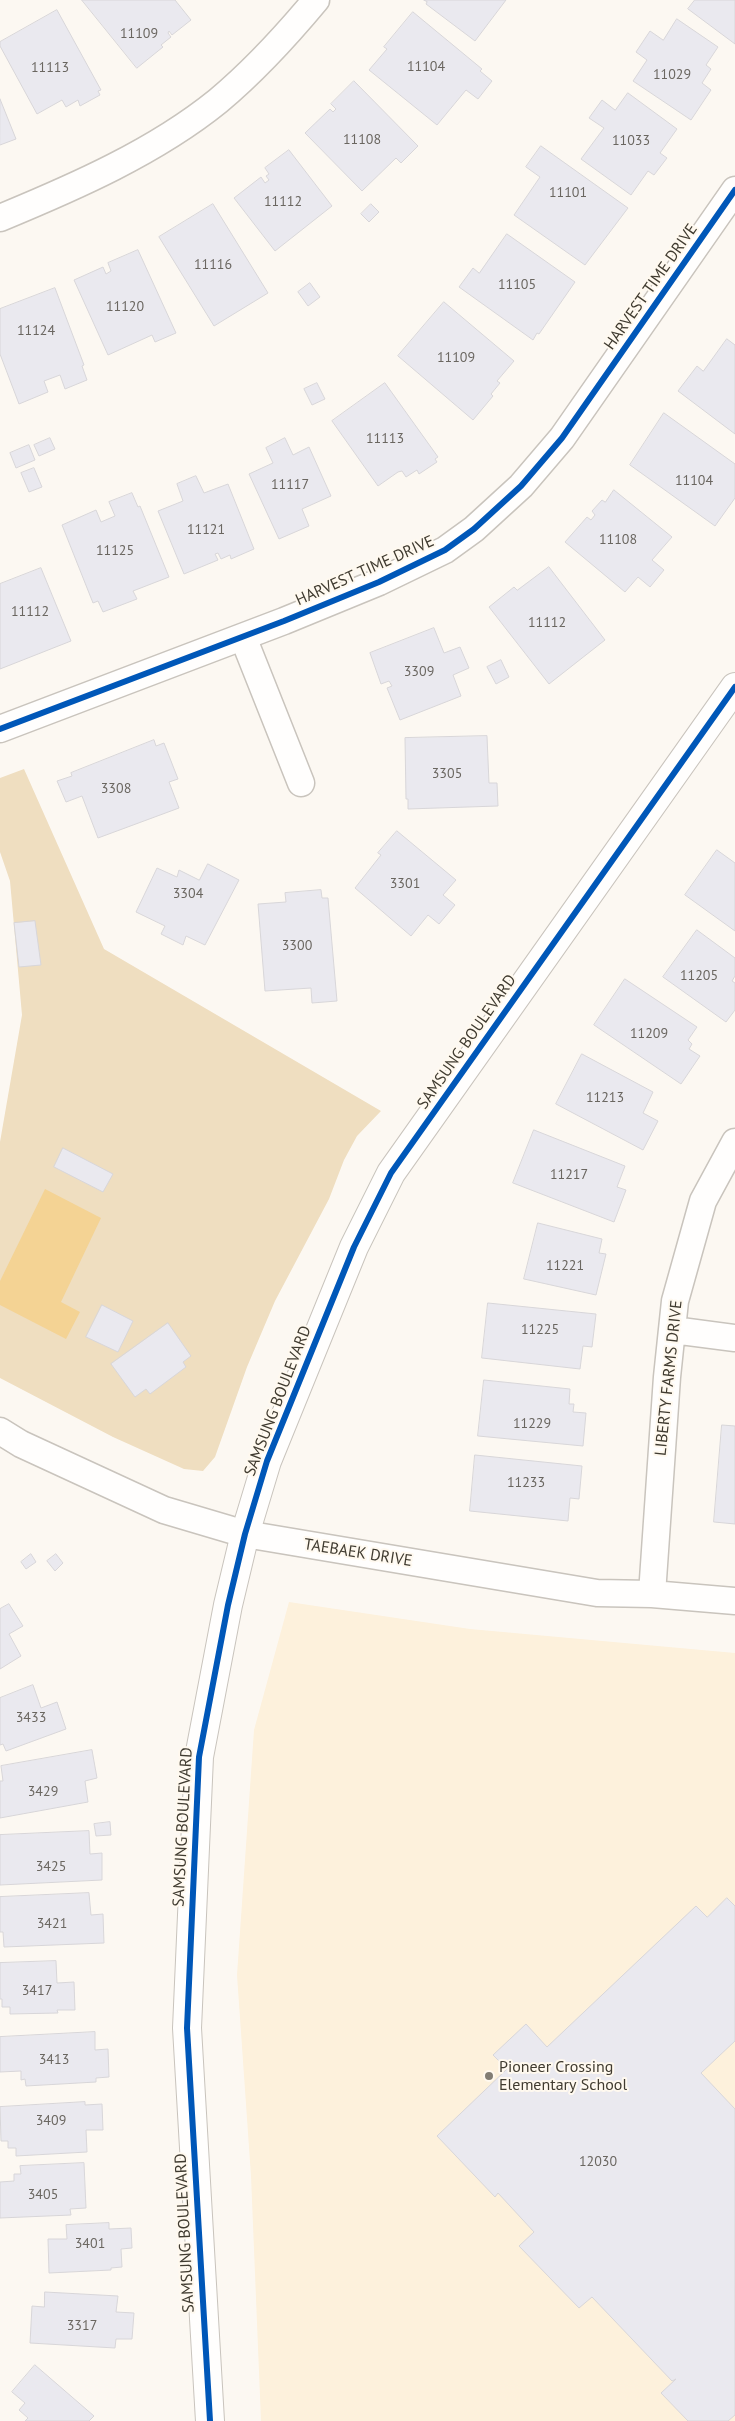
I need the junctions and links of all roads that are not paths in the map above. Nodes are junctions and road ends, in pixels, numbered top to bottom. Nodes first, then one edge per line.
1 (316, 0) edge
2 (735, 190) edge
3 (0, 218) edge
4 (243, 637) junction
5 (735, 687) edge
6 (0, 729) edge
7 (301, 783) dead end
8 (735, 1142) edge
9 (673, 1330) junction
10 (735, 1338) edge
11 (0, 1431) edge
12 (245, 1534) junction
13 (652, 1594) junction
14 (735, 1601) edge
15 (210, 2421) edge

1 - 3 street
2 - 4 street, HARVEST TIME DRIVE
4 - 6 street, HARVEST TIME DRIVE
4 - 7 street
5 - 12 street, SAMSUNG BOULEVARD
8 - 9 street, LIBERTY FARMS DRIVE
9 - 10 street
9 - 13 street, LIBERTY FARMS DRIVE
11 - 12 street, TAEBAEK DRIVE
12 - 13 street, TAEBAEK DRIVE
12 - 15 street, SAMSUNG BOULEVARD
13 - 14 street, TAEBAEK DRIVE

